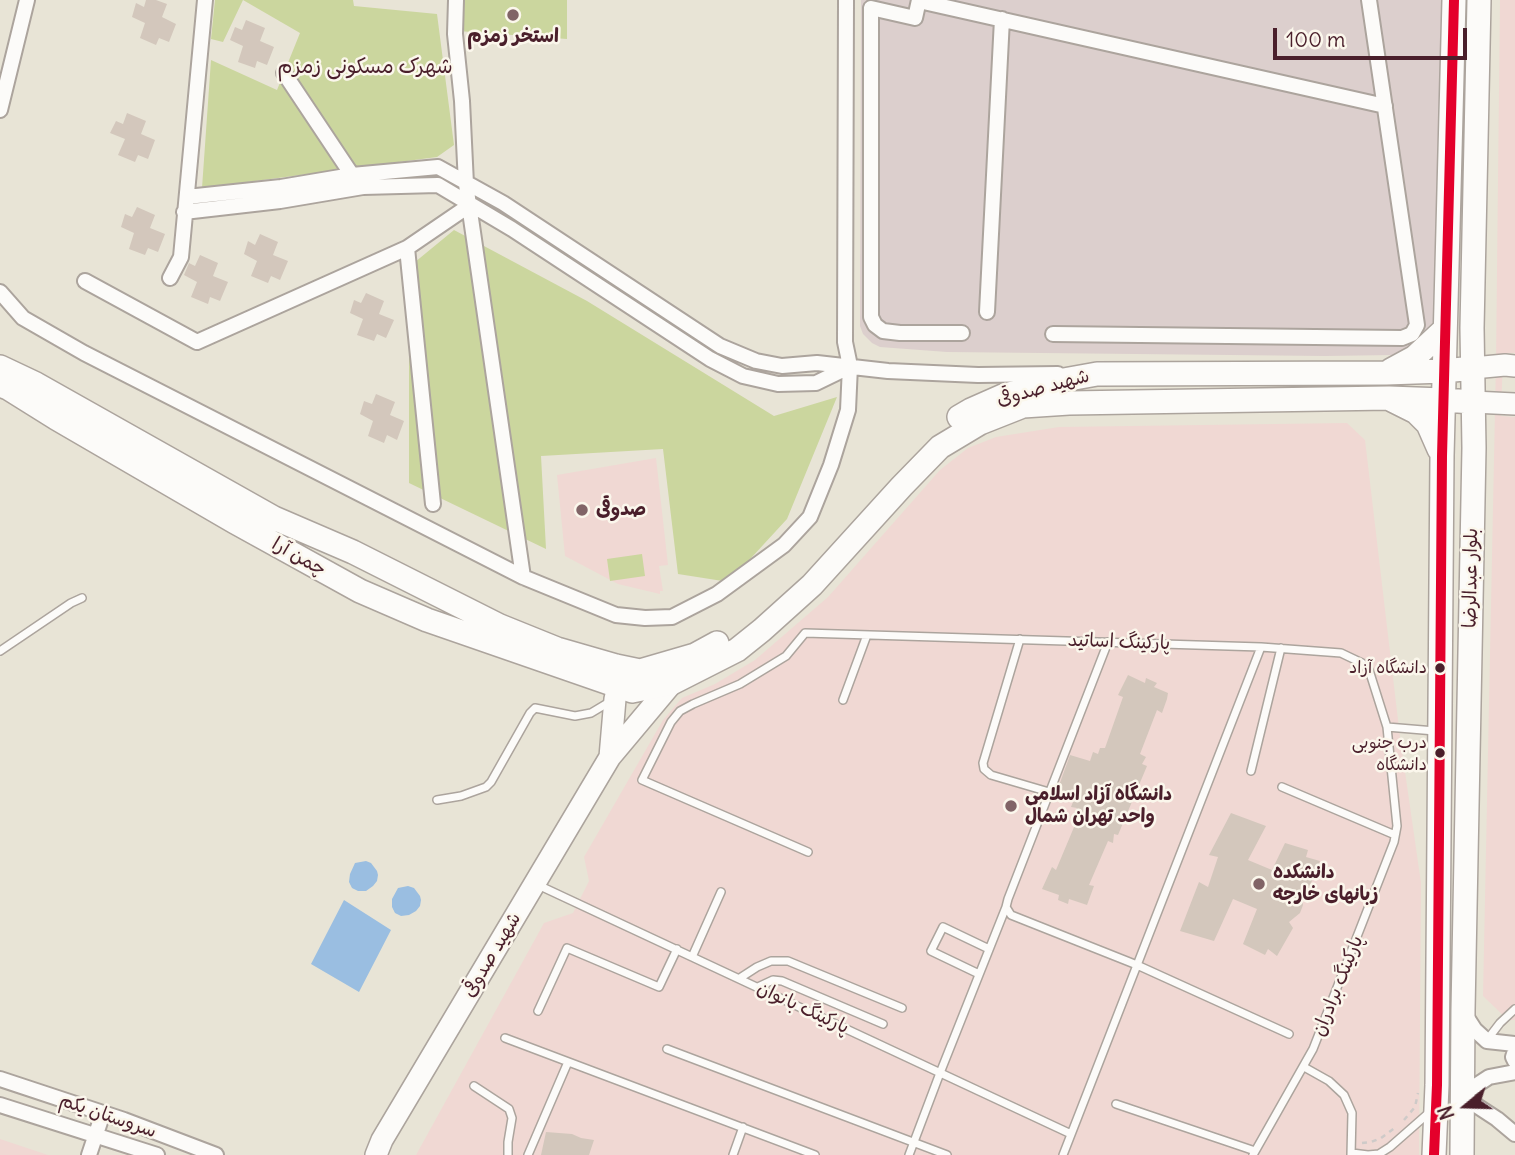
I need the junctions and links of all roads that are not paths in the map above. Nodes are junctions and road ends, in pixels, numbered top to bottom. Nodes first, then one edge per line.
1 (27, 0) edge
2 (205, 0) edge
3 (456, 0) edge
4 (846, 0) edge
5 (919, 0) edge
6 (1369, 0) edge
7 (1454, 0) edge
8 (1479, 0) edge
9 (1002, 19) junction
10 (284, 73) dead end
11 (1385, 106) junction
12 (0, 110) edge
13 (352, 176) junction
14 (466, 184) junction
15 (363, 187) junction
16 (280, 194) junction
17 (185, 205) junction
18 (470, 205) junction
19 (407, 248) junction
20 (170, 278) dead end
21 (85, 281) dead end
22 (0, 292) edge
23 (987, 312) dead end
24 (1444, 330) junction
25 (962, 333) dead end
26 (1053, 334) dead end
27 (850, 366) junction
28 (1515, 366) edge
29 (0, 367) edge
30 (1473, 369) junction
31 (1444, 371) junction
32 (1386, 373) junction
33 (1006, 384) junction
34 (0, 385) edge
35 (1389, 398) junction
36 (1443, 400) junction
37 (1473, 402) junction
38 (1515, 404) edge
39 (1442, 456) junction
40 (433, 504) dead end
41 (339, 546) junction
42 (327, 573) junction
43 (398, 574) junction
44 (523, 577) junction
45 (82, 598) dead end
46 (383, 601) junction
47 (867, 635) junction
48 (1020, 639) junction
49 (1108, 642) junction
50 (1261, 647) junction
51 (1281, 648) junction
52 (0, 651) edge
53 (673, 683) junction
54 (616, 684) junction
55 (843, 700) dead end
56 (1387, 727) junction
57 (1440, 731) junction
58 (610, 757) junction
59 (1251, 771) dead end
60 (1282, 787) dead end
61 (1049, 792) junction
62 (437, 800) dead end
63 (1395, 835) junction
64 (808, 852) dead end
65 (534, 883) junction
66 (721, 892) dead end
67 (1006, 907) junction
68 (989, 949) junction
69 (677, 950) junction
70 (692, 957) junction
71 (1138, 965) junction
72 (979, 974) junction
73 (740, 978) junction
74 (758, 987) junction
75 (902, 1008) dead end
76 (1515, 1009) edge
77 (1462, 1010) junction
78 (538, 1011) dead end
79 (883, 1024) dead end
80 (1289, 1034) dead end
81 (505, 1038) dead end
82 (1487, 1041) junction
83 (1515, 1044) edge
84 (667, 1049) dead end
85 (1515, 1051) edge
86 (1515, 1061) edge
87 (568, 1062) junction
88 (1304, 1067) junction
89 (1515, 1072) edge
90 (940, 1073) junction
91 (0, 1079) edge
92 (474, 1086) dead end
93 (1463, 1094) junction
94 (1427, 1100) junction
95 (1116, 1104) dead end
96 (0, 1105) edge
97 (103, 1113) junction
98 (743, 1127) junction
99 (1072, 1134) junction
100 (1515, 1134) edge
101 (96, 1135) junction
102 (914, 1143) junction
103 (1351, 1151) edge
104 (1254, 1153) edge
105 (89, 1155) edge
106 (157, 1155) edge
107 (216, 1155) edge
108 (376, 1155) edge
109 (508, 1155) edge
110 (528, 1155) edge
111 (733, 1155) edge
112 (815, 1155) edge
113 (909, 1155) edge
114 (947, 1155) edge
115 (1063, 1155) edge
116 (1434, 1155) edge
117 (1462, 1155) edge

1 - 12 street
2 - 17 street
3 - 14 street
4 - 27 street
5 - 9 street
5 - 25 street
6 - 11 street
7 - 24 main road, بلوار عبدالرضا
8 - 30 main road, بلوار عبدالرضا
9 - 11 street
9 - 23 street
10 - 13 street
11 - 26 street
13 - 14 street
13 - 15 street
13 - 16 street
14 - 18 street
14 - 27 street
15 - 16 street
15 - 18 street
16 - 17 street
17 - 20 street
18 - 19 street
18 - 27 street
18 - 44 street
19 - 21 street
19 - 40 street
22 - 44 street
24 - 31 main road, بلوار عبدالرضا
24 - 32 main road
27 - 33 street
27 - 44 street
28 - 30 main road
29 - 41 main road, چمن آرا
30 - 31 main road, شهید صدوقی
30 - 37 main road, بلوار عبدالرضا
31 - 32 main road, شهید صدوقی
31 - 36 main road, بلوار عبدالرضا
32 - 33 main road, شهید صدوقی
33 - 54 main road, شهید صدوقی
34 - 42 main road, چمن آرا
35 - 36 main road, شهید صدوقی
35 - 39 main road
35 - 53 main road, شهید صدوقی
36 - 37 main road, شهید صدوقی
36 - 39 main road, بلوار عبدالرضا
37 - 38 main road
37 - 77 main road, بلوار عبدالرضا
39 - 57 main road, بلوار عبدالرضا
41 - 42 main road
41 - 43 main road, چمن آرا
42 - 46 main road, چمن آرا
43 - 46 main road
43 - 54 main road, چمن آرا
45 - 52 lane
46 - 54 main road, چمن آرا
47 - 48 lane, پارکینگ اساتید
47 - 55 lane
47 - 64 lane, پارکینگ اساتید
48 - 49 lane, پارکینگ اساتید
48 - 61 lane
49 - 50 lane, پارکینگ اساتید
49 - 61 lane
50 - 51 lane, پارکینگ اساتید
50 - 71 lane
51 - 56 lane, پارکینگ اساتید
51 - 59 lane
53 - 54 main road, شهید صدوقی
53 - 58 main road, شهید صدوقی
54 - 58 main road
54 - 62 lane
56 - 57 lane
56 - 63 lane, پارکینگ برادران
57 - 94 main road, بلوار عبدالرضا
58 - 65 main road, شهید صدوقی
60 - 63 lane
61 - 67 lane
63 - 88 lane, پارکینگ برادران
65 - 69 lane, پارکینگ بانوان
65 - 108 main road, شهید صدوقی
66 - 70 lane
67 - 68 lane
67 - 71 lane
68 - 72 lane
68 - 72 lane
69 - 70 lane, پارکینگ بانوان
69 - 78 lane
70 - 73 lane, پارکینگ بانوان
71 - 80 lane
71 - 99 lane
72 - 90 lane
73 - 74 lane, پارکینگ بانوان
73 - 75 lane
74 - 79 lane
74 - 90 lane, پارکینگ بانوان
76 - 82 lane
77 - 82 street
77 - 93 main road, بلوار عبدالرضا
81 - 87 lane
82 - 83 street
84 - 102 lane
85 - 86 street
87 - 98 lane
87 - 110 lane
88 - 103 lane
88 - 104 lane, پارکینگ برادران
89 - 93 street
90 - 99 lane, پارکینگ بانوان
90 - 102 lane
91 - 97 street, سروستان یکم
92 - 109 lane
93 - 100 street
93 - 117 main road, بلوار عبدالرضا
94 - 103 lane
94 - 116 main road, بلوار عبدالرضا
95 - 104 lane
96 - 101 street, سروستان یکم
97 - 101 street
97 - 107 street, سروستان یکم
98 - 111 lane
98 - 112 lane
99 - 115 lane
101 - 105 street
101 - 106 street, سروستان یکم
102 - 113 lane
102 - 114 lane

